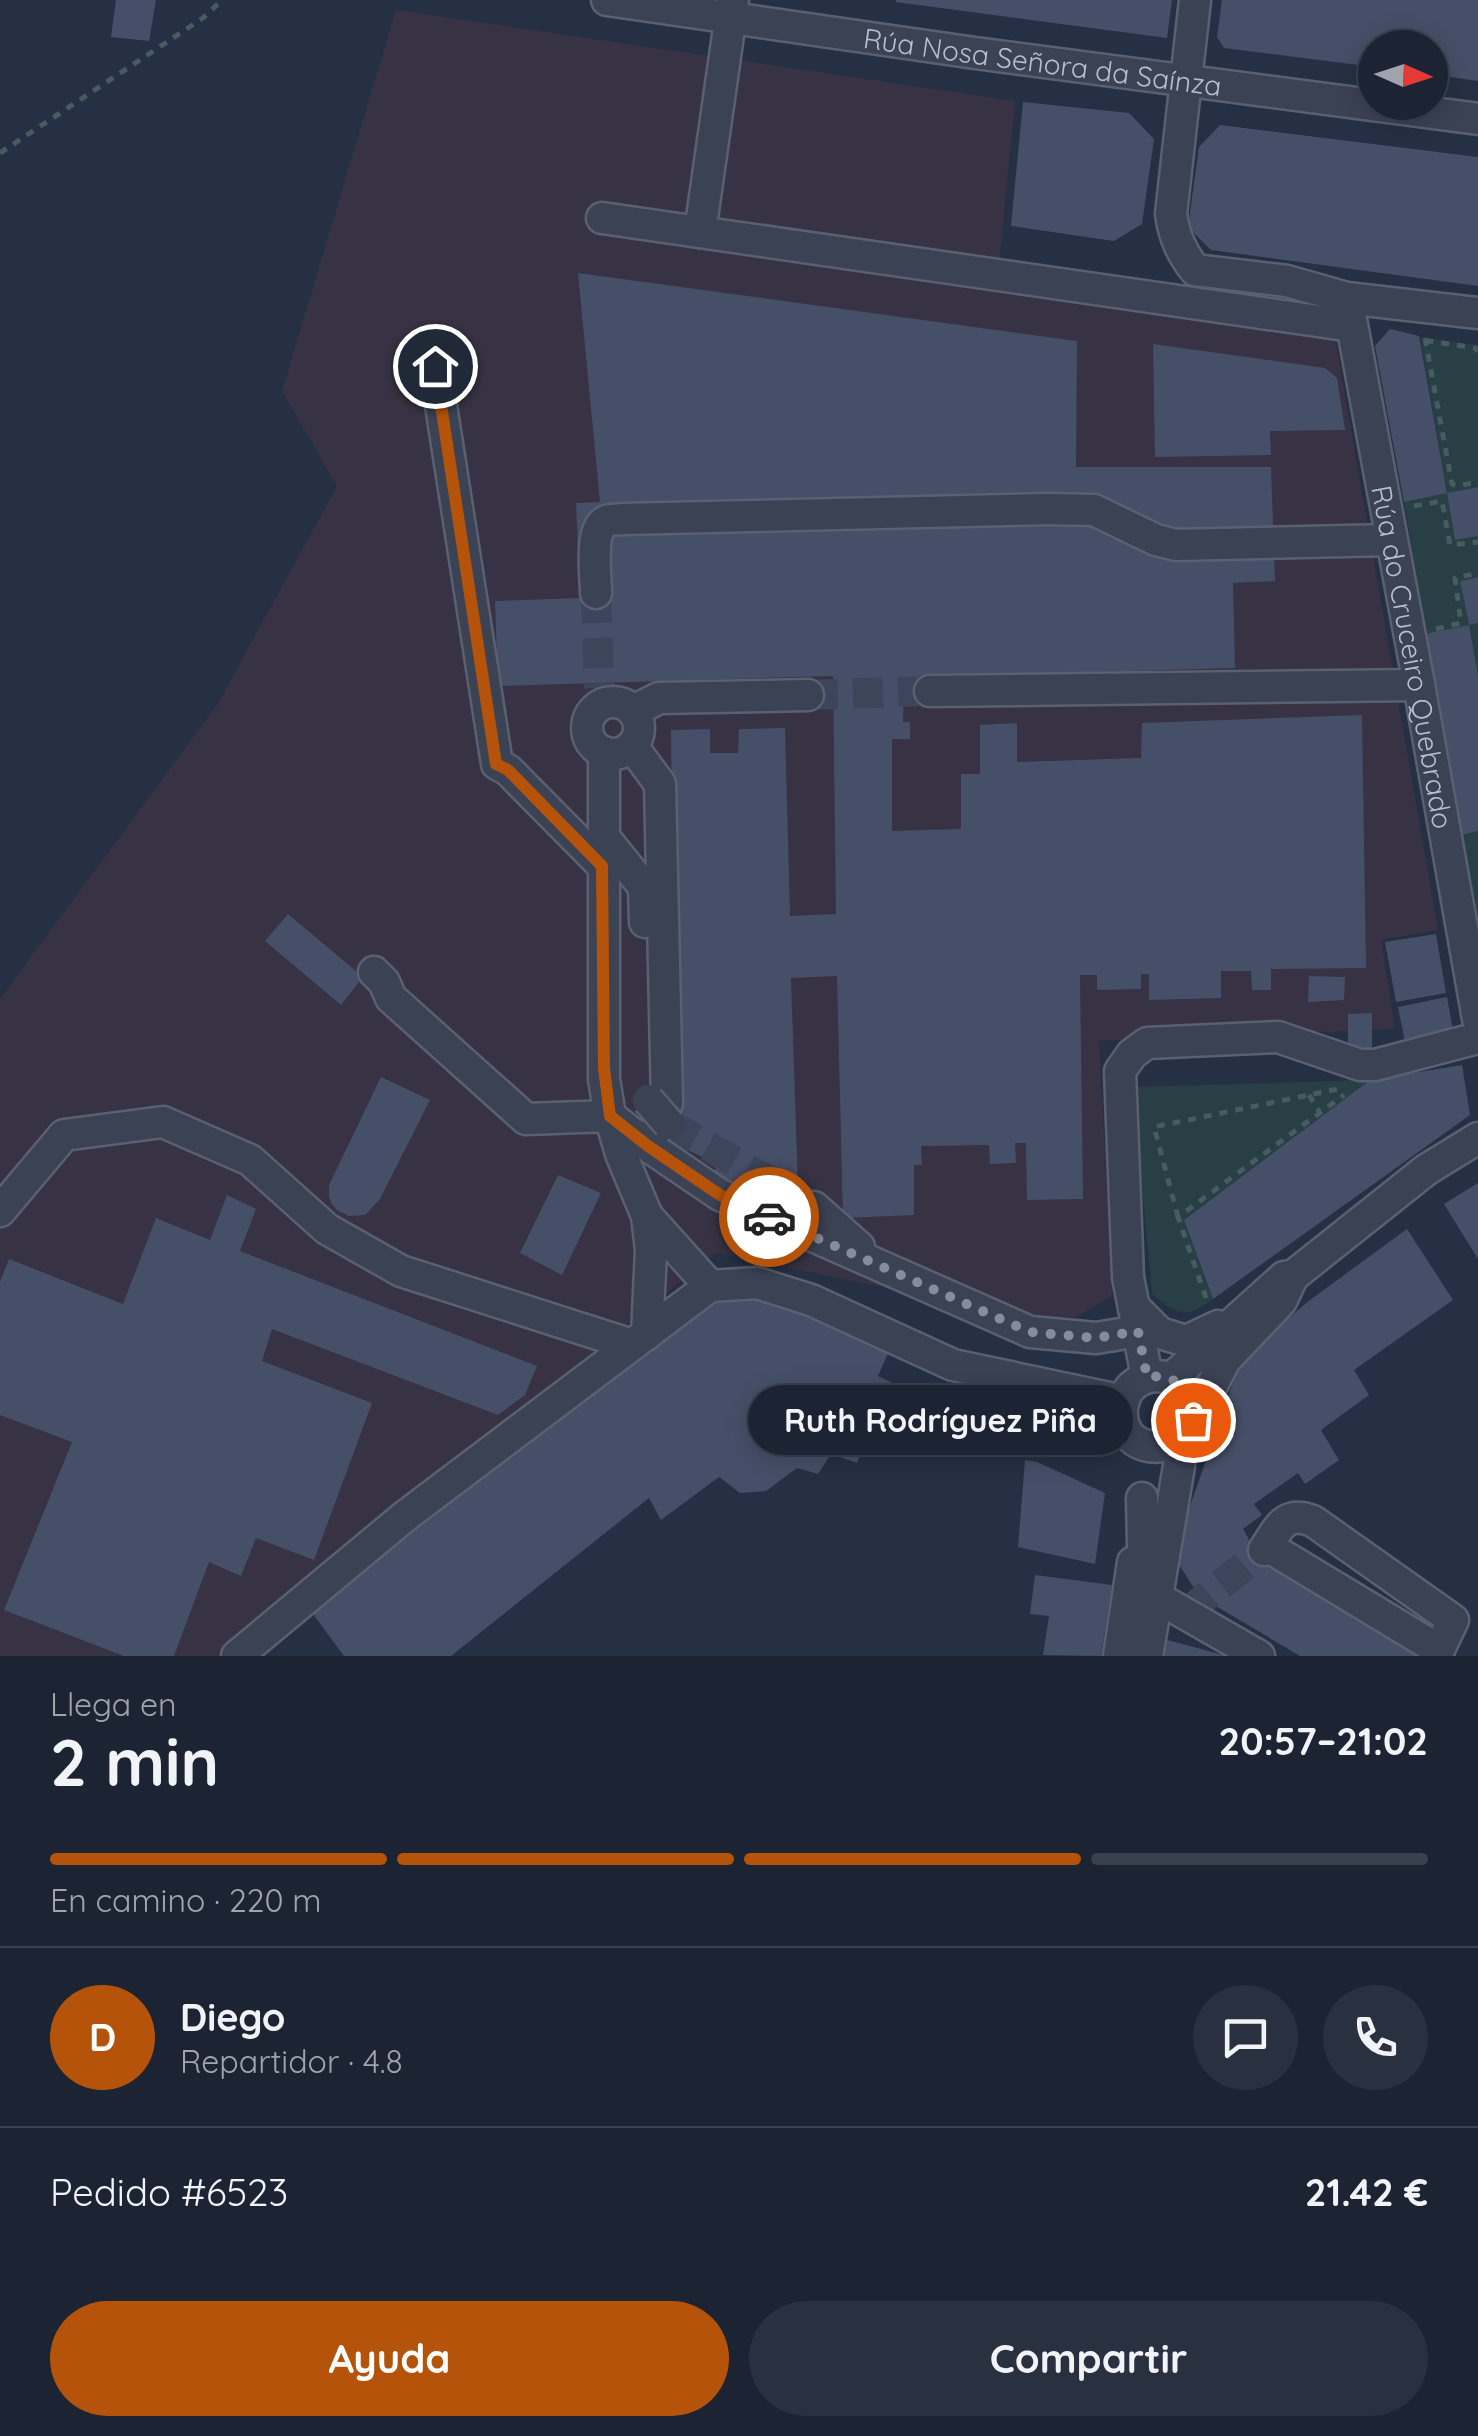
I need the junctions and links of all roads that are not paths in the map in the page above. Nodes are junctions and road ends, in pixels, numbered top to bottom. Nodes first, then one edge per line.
1 (607, 0) edge
2 (1195, 0) edge
3 (732, 8) edge
4 (1186, 81) junction
5 (1478, 118) edge
6 (602, 218) dead end
7 (700, 232) junction
8 (1349, 312) junction
9 (1478, 313) edge
10 (435, 366) dead end
11 (1388, 526) junction
12 (596, 593) tunnel mouth
13 (1419, 686) junction
14 (930, 691) tunnel mouth
15 (808, 694) tunnel mouth
16 (633, 711) junction
17 (618, 749) junction
18 (602, 851) junction
19 (374, 972) dead end
20 (1478, 1019) edge
21 (1478, 1038) edge
22 (610, 1116) junction
23 (659, 1135) junction
24 (1478, 1138) edge
25 (630, 1174) junction
26 (814, 1207) tunnel mouth
27 (0, 1211) edge
28 (647, 1216) junction
29 (880, 1266) junction
30 (1289, 1276) junction
31 (710, 1286) junction
32 (1136, 1319) junction
33 (639, 1340) junction
34 (1160, 1378) junction
35 (1124, 1400) junction
36 (1186, 1430) junction
37 (1142, 1445) junction
38 (1142, 1498) junction
39 (1158, 1598) junction
40 (1438, 1653) edge
41 (237, 1656) edge
42 (1119, 1656) edge
43 (1147, 1656) edge
44 (1259, 1656) edge

1 - 3 street, Rúa Nosa Señora da Saínza
2 - 4 street
3 - 4 street, Rúa Nosa Señora da Saínza
3 - 7 street
4 - 5 street, Rúa Nosa Señora da Saínza
4 - 8 street
6 - 7 street
7 - 8 street
8 - 9 street
8 - 11 street, Rúa do Cruceiro Quebrado
10 - 18 street
11 - 12 street
11 - 13 street, Rúa do Cruceiro Quebrado
13 - 14 street
13 - 20 street, Rúa do Cruceiro Quebrado
15 - 16 street
16 - 17 street
16 - 17 street
17 - 18 street
17 - 23 street
18 - 22 street
18 - 23 street, bridge
19 - 22 street
21 - 32 street
22 - 23 street
22 - 25 street
23 - 25 street
23 - 29 street
24 - 30 street
25 - 28 street
26 - 29 street
27 - 33 street
28 - 31 street
28 - 33 street
29 - 32 street
30 - 32 street
30 - 34 street
30 - 36 street
31 - 33 street
31 - 35 street
32 - 34 street
33 - 41 street
34 - 35 street
34 - 36 street
35 - 37 street
36 - 37 street
36 - 39 street
37 - 38 street
38 - 39 street
38 - 42 street
39 - 43 street
39 - 44 street
40 - 40 street

